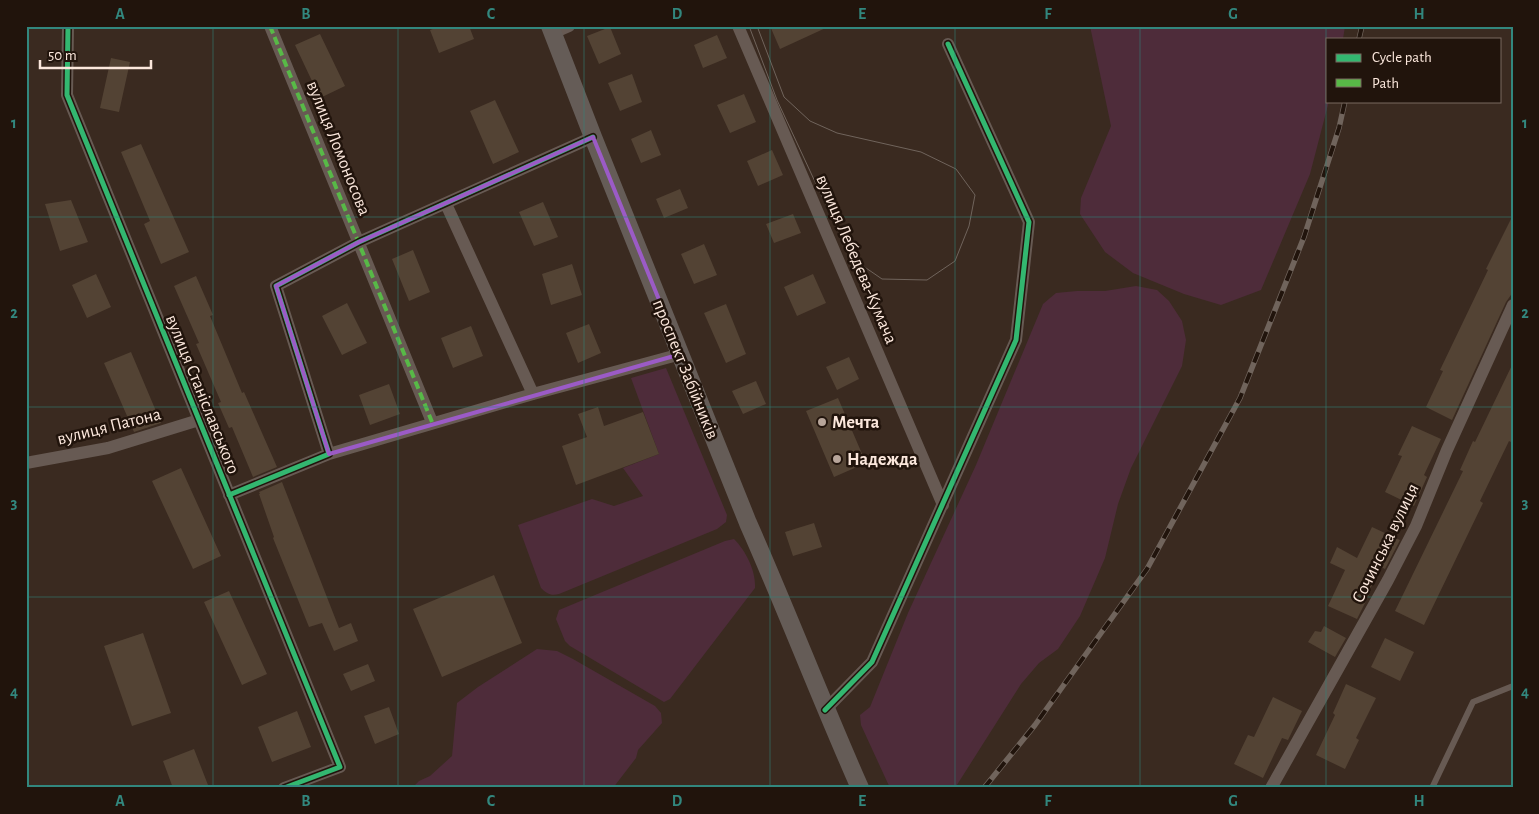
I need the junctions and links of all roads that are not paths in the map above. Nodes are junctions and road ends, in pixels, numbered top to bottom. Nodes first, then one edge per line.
1 (68, 26) edge
2 (270, 26) edge
3 (738, 26) edge
4 (558, 28) edge
5 (948, 44) dead end
6 (593, 137) junction
7 (446, 204) junction
8 (359, 242) junction
9 (1513, 306) edge
10 (681, 354) junction
11 (533, 394) junction
12 (199, 420) junction
13 (432, 422) junction
14 (329, 454) junction
15 (26, 463) edge
16 (229, 494) junction
17 (943, 505) junction
18 (1513, 686) edge
19 (825, 710) junction
20 (284, 788) edge
21 (860, 788) edge
22 (1271, 788) edge
23 (1432, 788) edge

1 - 12 street, вулиця Станіславського
2 - 8 street, вулиця Ломоносова
3 - 17 street, вулиця Лебедєва-Кумача
4 - 6 main road, проспект Забійників
5 - 17 street
6 - 7 street
6 - 10 main road, проспект Забійників
7 - 8 street
7 - 11 street
8 - 13 street, вулиця Ломоносова
8 - 14 street
9 - 22 street, Сочинська вулиця
10 - 11 street
10 - 19 main road, проспект Забійників
11 - 13 street
12 - 15 street, вулиця Патона
12 - 16 street, вулиця Станіславського
13 - 14 street
14 - 16 street
16 - 20 street, вулиця Станіславського
17 - 19 street
18 - 23 lane
19 - 21 main road, проспект Забійників

